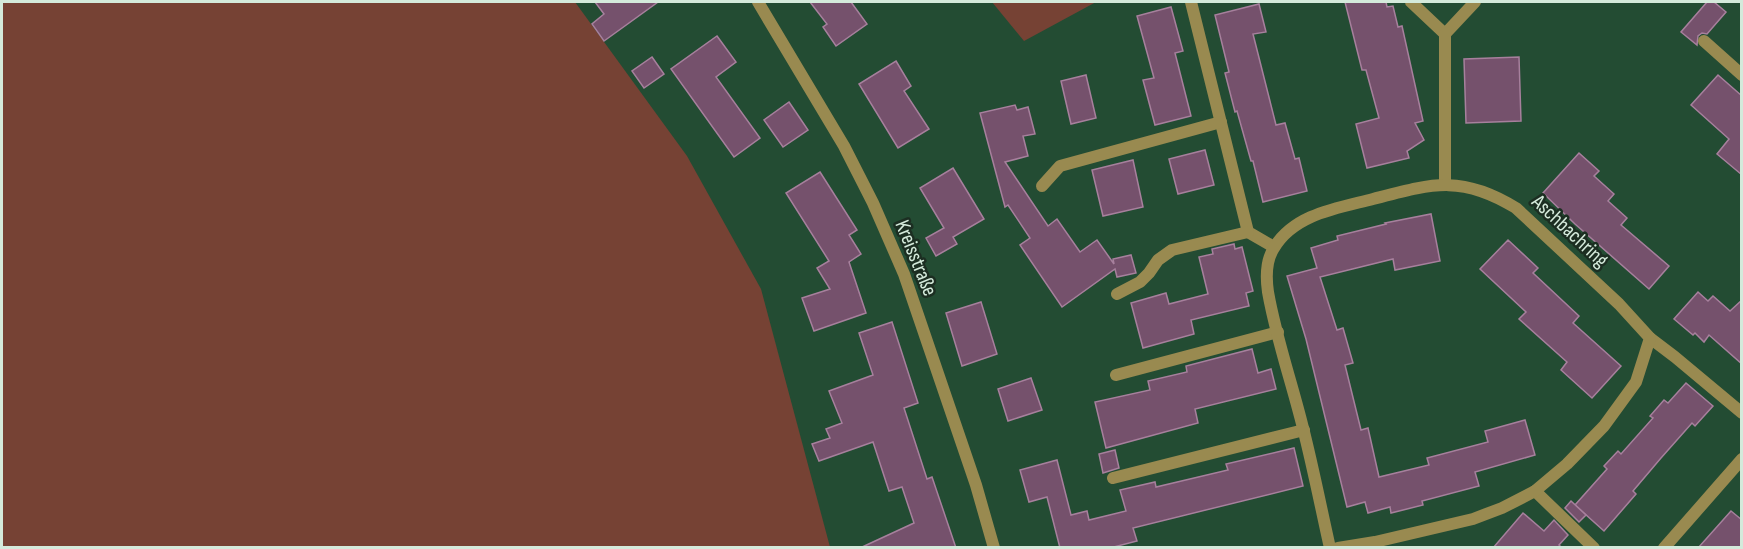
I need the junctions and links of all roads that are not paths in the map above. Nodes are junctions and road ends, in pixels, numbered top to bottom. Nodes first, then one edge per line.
1 (758, 2) edge
2 (1191, 2) edge
3 (1411, 2) edge
4 (1475, 2) edge
5 (1446, 34) junction
6 (1704, 41) dead end
7 (1742, 75) edge
8 (1221, 122) junction
9 (1445, 184) junction
10 (1041, 186) dead end
11 (1248, 232) junction
12 (1274, 247) junction
13 (1117, 294) dead end
14 (1278, 332) junction
15 (1650, 338) junction
16 (1116, 375) dead end
17 (1742, 413) edge
18 (1304, 430) junction
19 (1742, 459) edge
20 (1113, 478) dead end
21 (1535, 491) junction
22 (994, 548) edge
23 (1330, 548) edge
24 (1338, 548) edge
25 (1594, 548) edge
26 (1664, 548) edge

1 - 22 street, Kreisstraße
2 - 8 street
3 - 5 street
4 - 5 street
5 - 9 street
6 - 7 street
8 - 10 street
8 - 11 street
9 - 12 street, Aschbachring
9 - 15 street, Aschbachring
11 - 12 street
11 - 13 street
12 - 14 street
14 - 16 street
14 - 18 street
15 - 17 street, Aschbachring
15 - 21 street
18 - 20 street
18 - 23 street
19 - 26 street
21 - 24 street
21 - 25 street

